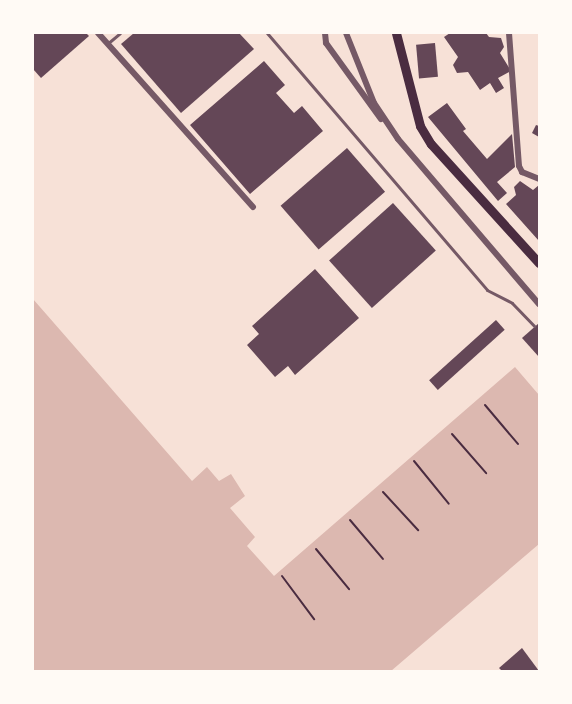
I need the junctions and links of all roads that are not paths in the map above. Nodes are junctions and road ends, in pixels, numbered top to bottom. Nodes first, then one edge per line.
1 (98, 33) edge
2 (120, 33) edge
3 (267, 33) edge
4 (325, 33) edge
5 (346, 33) edge
6 (396, 33) edge
7 (510, 33) edge
8 (107, 44) junction
9 (398, 139) junction
10 (539, 179) edge
11 (253, 207) dead end
12 (539, 263) edge
13 (539, 304) edge
14 (534, 326) dead end

1 - 8 street
2 - 8 lane
3 - 14 lane
4 - 9 street
5 - 9 street
6 - 12 main road
7 - 10 street
8 - 11 street
9 - 13 street

